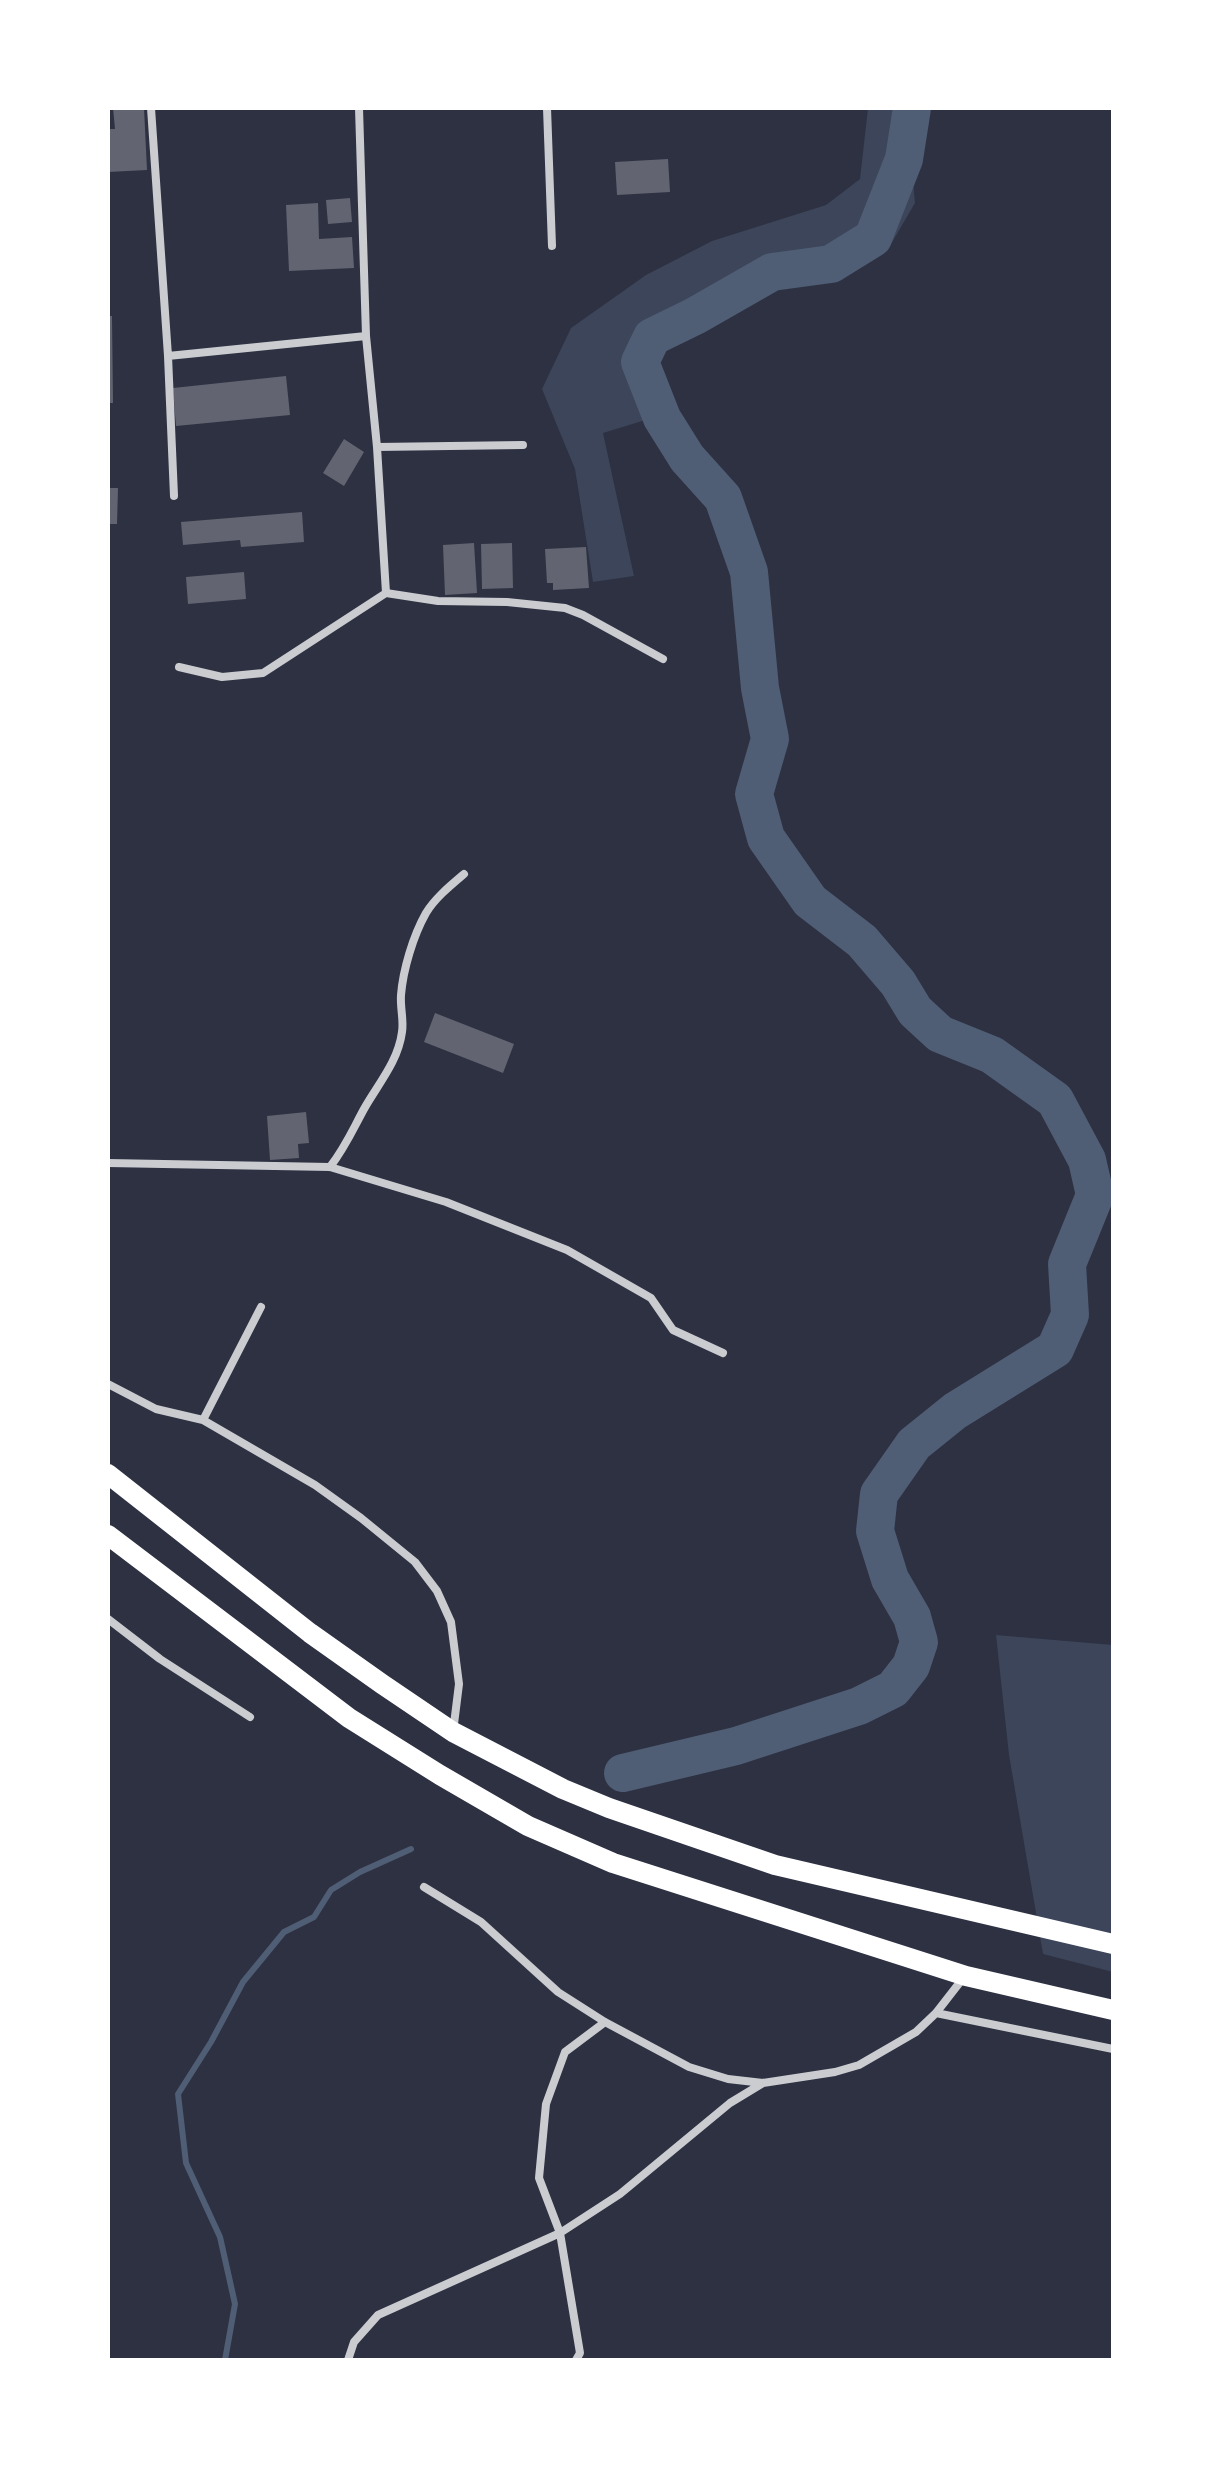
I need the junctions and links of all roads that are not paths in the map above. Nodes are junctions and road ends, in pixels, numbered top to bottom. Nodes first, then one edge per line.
1 (151, 108) edge
2 (359, 108) edge
3 (547, 108) edge
4 (552, 246) dead end
5 (366, 336) junction
6 (168, 356) junction
7 (523, 445) dead end
8 (377, 447) junction
9 (174, 496) dead end
10 (386, 593) junction
11 (663, 659) dead end
12 (179, 667) dead end
13 (464, 874) dead end
14 (108, 1163) edge
15 (330, 1167) junction
16 (261, 1307) dead end
17 (723, 1353) dead end
18 (108, 1384) edge
19 (203, 1420) junction
20 (108, 1474) edge
21 (108, 1535) edge
22 (108, 1619) edge
23 (250, 1717) dead end
24 (453, 1732) junction
25 (424, 1887) dead end
26 (1113, 1944) edge
27 (966, 1976) junction
28 (1113, 2010) edge
29 (936, 2013) junction
30 (605, 2022) junction
31 (1113, 2049) edge
32 (763, 2083) junction
33 (560, 2233) junction
34 (348, 2360) edge
35 (576, 2360) edge

1 - 6 street
2 - 5 street
3 - 4 street
5 - 6 street
5 - 8 street
6 - 9 street
7 - 8 street
8 - 10 street
10 - 11 street
10 - 12 street
13 - 15 street
14 - 15 street
15 - 17 street
16 - 19 street
18 - 19 street
19 - 24 street
20 - 24 main road
21 - 27 main road
22 - 23 street
24 - 26 main road
25 - 30 street
27 - 28 main road
27 - 29 street
29 - 31 street
29 - 32 street
30 - 32 street
30 - 33 street
32 - 33 street
33 - 34 street
33 - 35 street

